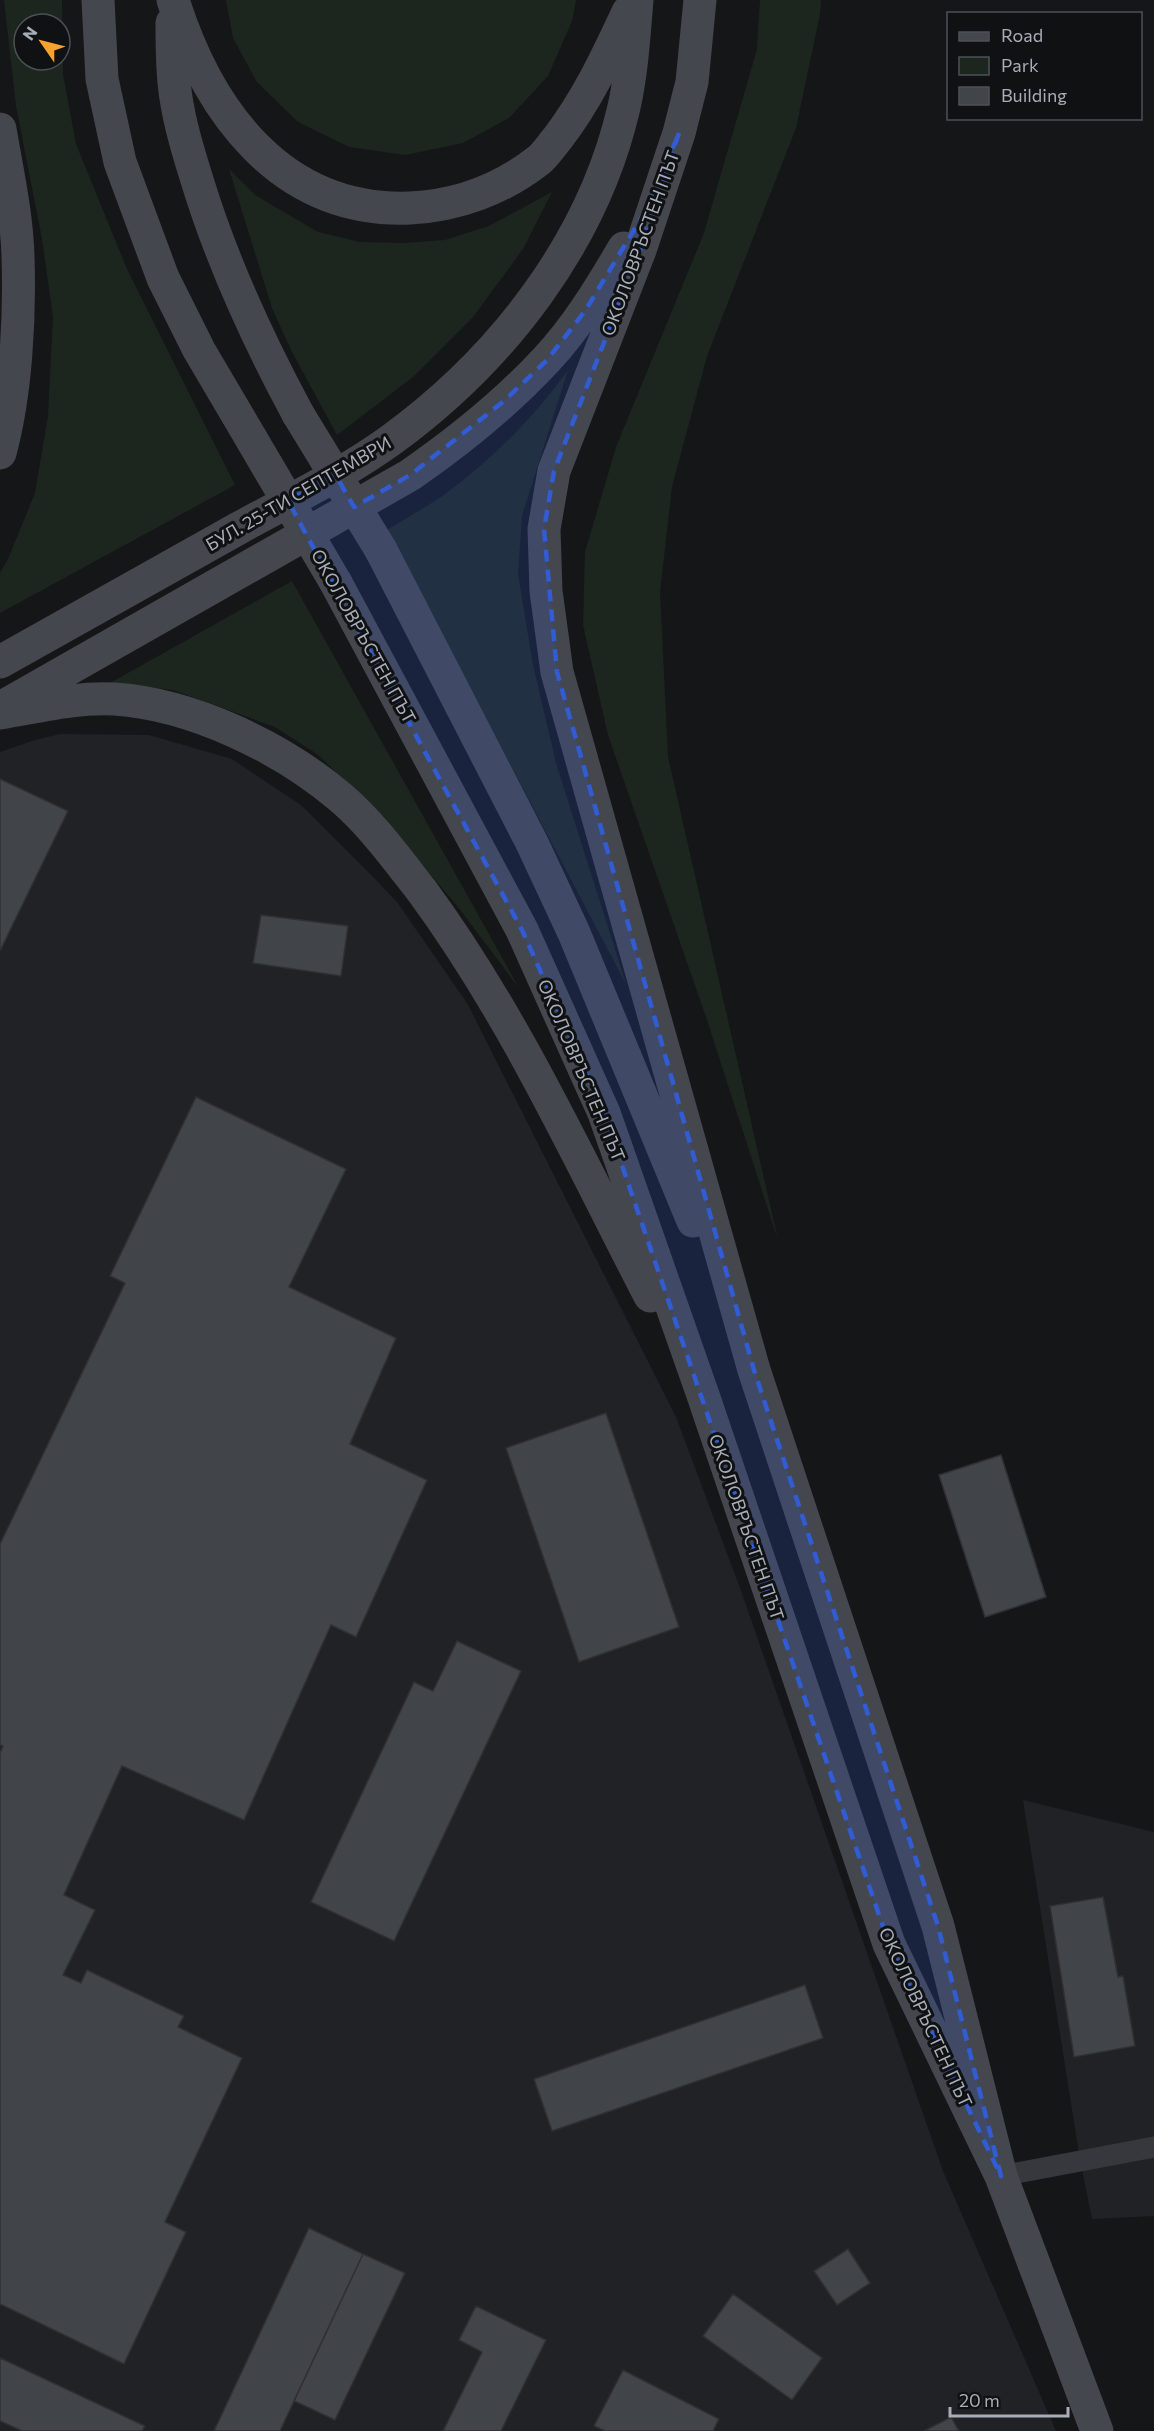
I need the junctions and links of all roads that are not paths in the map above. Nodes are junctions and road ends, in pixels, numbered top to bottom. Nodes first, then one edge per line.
1 (173, 0) edge
2 (635, 0) edge
3 (700, 0) edge
4 (99, 3) edge
5 (0, 129) edge
6 (679, 133) junction
7 (0, 453) edge
8 (0, 662) edge
9 (0, 711) edge
10 (754, 1370) junction
11 (704, 1398) junction
12 (1154, 2147) edge
13 (1001, 2176) junction
14 (1097, 2431) edge

1 - 2 main road
1 - 10 main road, bridge
2 - 8 main road, БУЛ. 25-ТИ СЕПТЕМВРИ
3 - 6 main road, ОКОЛОВРЪСТЕН ПЪТ
4 - 11 main road, ОКОЛОВРЪСТЕН ПЪТ, bridge
5 - 7 main road
6 - 9 main road
6 - 10 main road, ОКОЛОВРЪСТЕН ПЪТ
9 - 11 main road
10 - 13 main road, ОКОЛОВРЪСТЕН ПЪТ
11 - 13 main road, ОКОЛОВРЪСТЕН ПЪТ
12 - 13 lane
13 - 14 main road, ОКОЛОВРЪСТЕН ПЪТ

